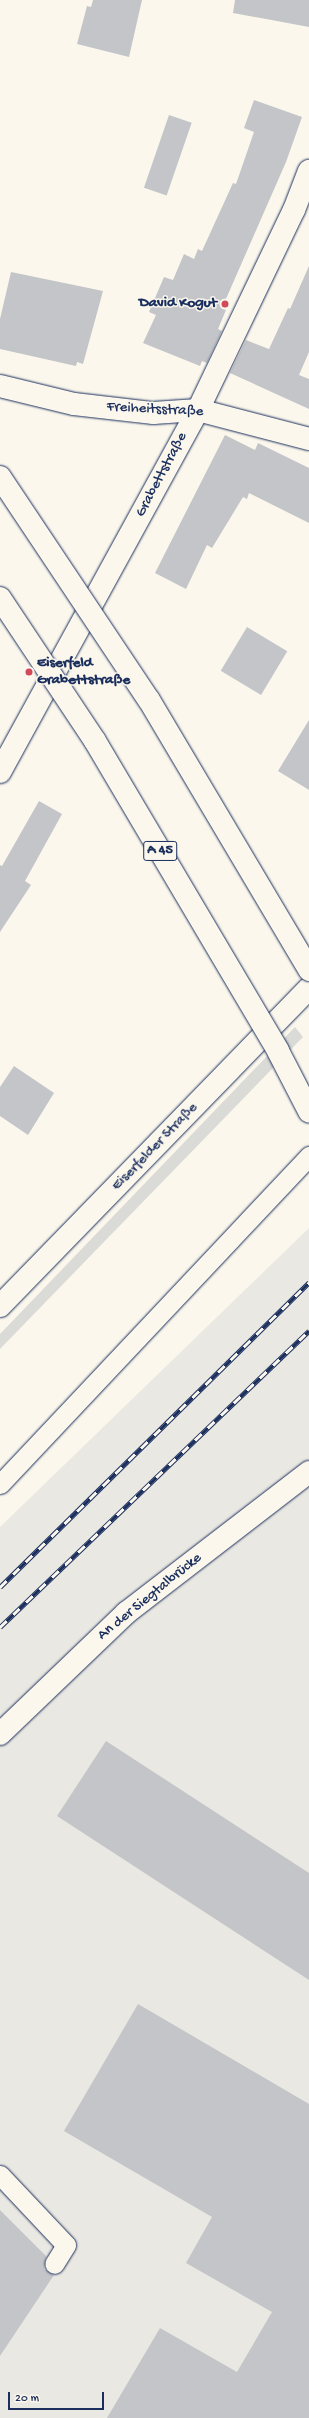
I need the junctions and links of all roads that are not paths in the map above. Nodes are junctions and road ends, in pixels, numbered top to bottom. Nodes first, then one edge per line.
1 (309, 171) edge
2 (0, 386) edge
3 (198, 410) junction
4 (309, 439) edge
5 (0, 477) edge
6 (0, 598) edge
7 (0, 772) edge
8 (309, 970) edge
9 (307, 993) edge
10 (309, 1111) edge
11 (309, 1156) edge
12 (0, 1306) edge
13 (309, 1472) edge
14 (0, 1484) edge
15 (0, 1734) edge
16 (0, 2175) edge
17 (54, 2264) dead end

1 - 3 main road, Grabettstraße
2 - 3 main road, Freiheitsstraße
3 - 4 main road, Freiheitsstraße
3 - 7 main road, Grabettstraße
5 - 8 main road, bridge
6 - 10 main road, A 45, bridge
9 - 12 main road, Eiserfelder Straße
11 - 14 lane
13 - 15 main road, An der Siegtalbrücke
16 - 17 lane

